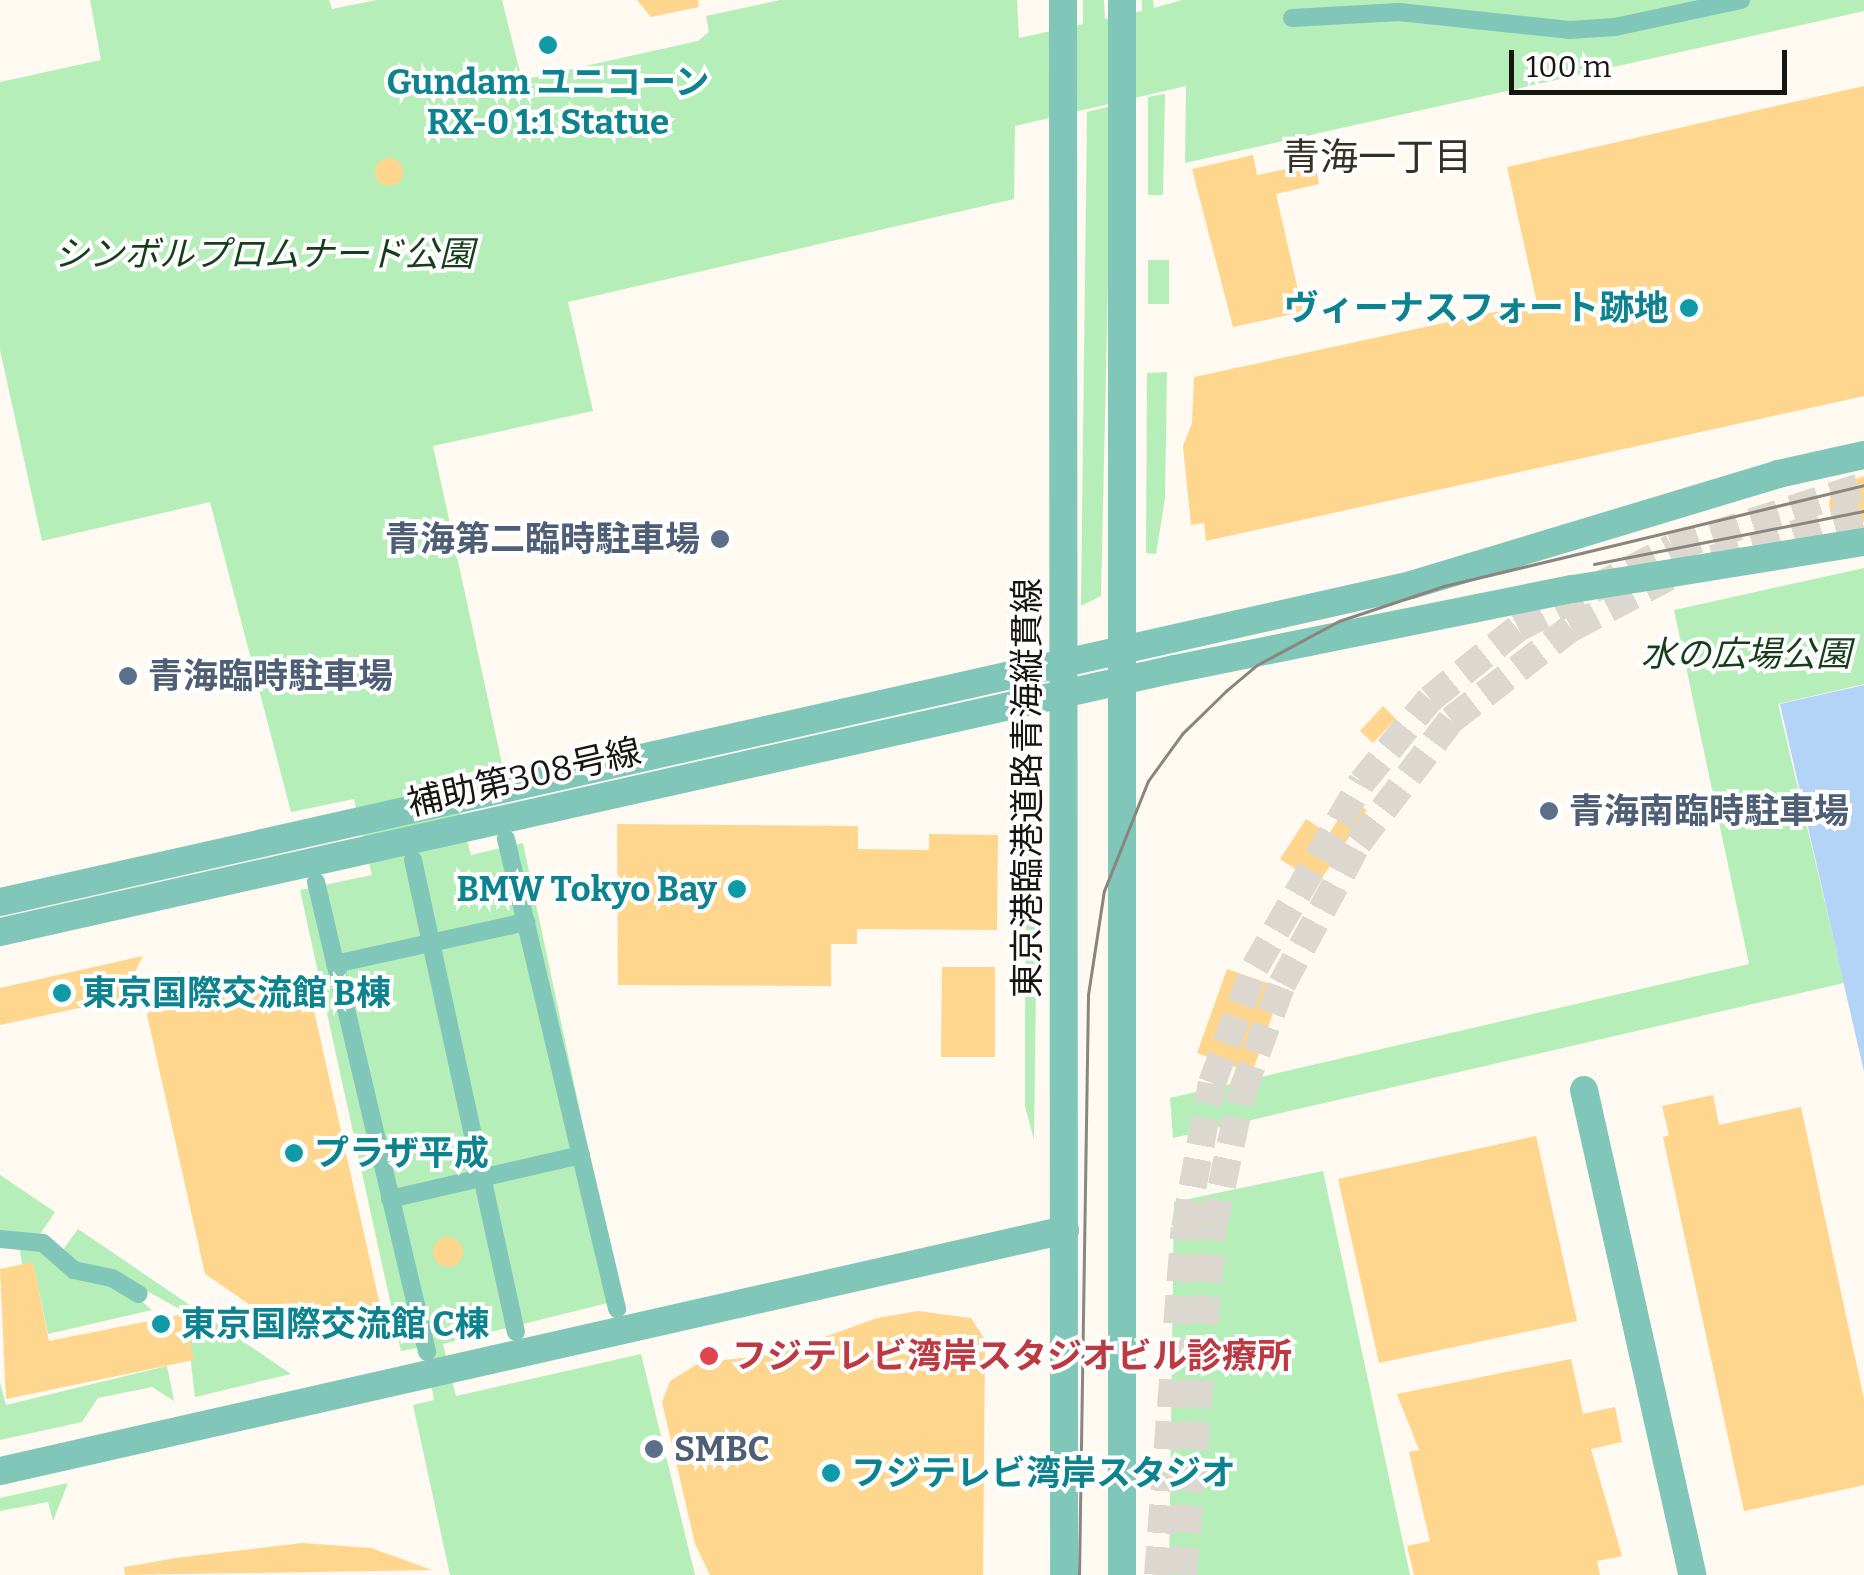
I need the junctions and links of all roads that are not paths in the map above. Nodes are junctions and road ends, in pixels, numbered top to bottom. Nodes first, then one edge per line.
1 (1064, 0) edge
2 (1122, 0) edge
3 (1336, 0) edge
4 (1741, 0) edge
5 (1864, 455) edge
6 (1864, 542) edge
7 (1126, 651) junction
8 (1065, 666) junction
9 (1126, 680) junction
10 (1065, 694) junction
11 (506, 839) dead end
12 (412, 860) dead end
13 (316, 882) dead end
14 (0, 902) edge
15 (526, 922) junction
16 (0, 932) edge
17 (430, 943) junction
18 (335, 964) junction
19 (1584, 1090) dead end
20 (580, 1155) junction
21 (482, 1178) junction
22 (390, 1199) junction
23 (1065, 1230) junction
24 (0, 1240) edge
25 (138, 1294) dead end
26 (617, 1308) dead end
27 (516, 1332) dead end
28 (427, 1352) dead end
29 (0, 1470) edge
30 (1064, 1575) edge
31 (1122, 1575) edge
32 (1692, 1575) edge

1 - 8 street, 東京港臨港道路青海縦貫線
2 - 7 street
3 - 4 street
5 - 7 street, 補助第308号線
6 - 9 street, 補助第308号線
7 - 8 street, 補助第308号線
7 - 9 street
8 - 10 street, 東京港臨港道路青海縦貫線
8 - 14 street, 補助第308号線
9 - 10 street, 補助第308号線
9 - 31 street
10 - 16 street, 補助第308号線
10 - 23 street, 東京港臨港道路青海縦貫線
11 - 15 street
12 - 17 street
13 - 18 street
15 - 17 street
15 - 20 street
17 - 18 street
17 - 21 street
18 - 22 street
19 - 32 street
20 - 21 street
20 - 26 street
21 - 22 street
21 - 27 street
22 - 28 street
23 - 29 street
23 - 30 street, 東京港臨港道路青海縦貫線
24 - 25 street

